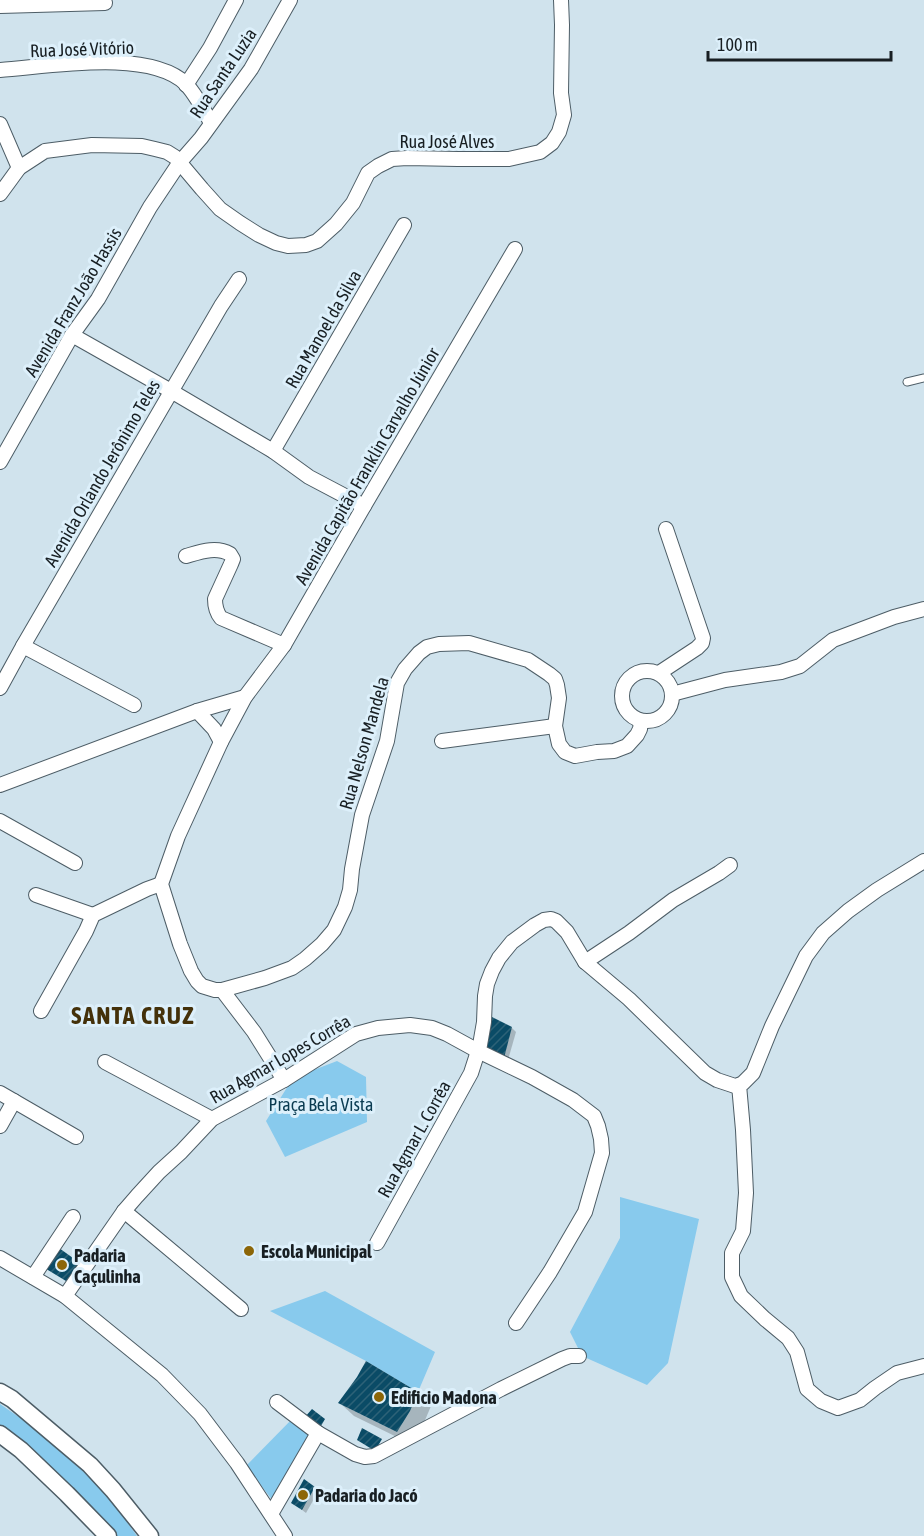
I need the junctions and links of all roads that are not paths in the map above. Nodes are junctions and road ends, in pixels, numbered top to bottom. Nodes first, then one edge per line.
1 (290, 0) edge
2 (561, 0) edge
3 (235, 1) edge
4 (17, 2) edge
5 (105, 3) dead end
6 (0, 6) edge
7 (0, 70) edge
8 (186, 85) junction
9 (211, 123) junction
10 (0, 124) edge
11 (180, 162) junction
12 (19, 168) junction
13 (0, 194) edge
14 (404, 225) dead end
15 (515, 249) dead end
16 (239, 279) dead end
17 (72, 335) junction
18 (924, 378) edge
19 (907, 382) dead end
20 (171, 391) junction
21 (273, 451) junction
22 (0, 462) edge
23 (364, 506) junction
24 (666, 529) dead end
25 (186, 556) dead end
26 (924, 609) edge
27 (284, 645) junction
28 (23, 646) junction
29 (659, 673) junction
30 (0, 688) edge
31 (672, 694) junction
32 (245, 697) junction
33 (134, 705) dead end
34 (197, 711) junction
35 (641, 721) junction
36 (555, 726) junction
37 (442, 741) dead end
38 (221, 742) junction
39 (0, 785) edge
40 (2, 827) edge
41 (924, 861) edge
42 (75, 863) dead end
43 (730, 865) dead end
44 (161, 884) junction
45 (36, 895) dead end
46 (93, 915) junction
47 (585, 962) junction
48 (225, 989) junction
49 (41, 1011) dead end
50 (478, 1052) junction
51 (105, 1062) dead end
52 (284, 1080) junction
53 (739, 1086) junction
54 (0, 1093) edge
55 (14, 1101) junction
56 (212, 1119) junction
57 (0, 1126) edge
58 (76, 1137) dead end
59 (124, 1211) junction
60 (73, 1217) dead end
61 (377, 1243) dead end
62 (0, 1258) edge
63 (33, 1277) junction
64 (65, 1296) junction
65 (241, 1309) dead end
66 (516, 1323) dead end
67 (579, 1356) dead end
68 (924, 1366) edge
69 (0, 1392) edge
70 (277, 1402) dead end
71 (318, 1433) junction
72 (0, 1434) edge
73 (271, 1514) junction
74 (108, 1536) edge
75 (150, 1536) edge
76 (285, 1536) edge

1 - 9 street, Rua Santa Luzia
2 - 11 street, Rua José Alves
3 - 8 street
4 - 5 street
4 - 6 street
7 - 8 street, Rua José Vitório
8 - 9 street, Rua José Vitório
9 - 11 street, Rua Santa Luzia
10 - 12 street
11 - 12 street, Rua José Alves
11 - 17 street, Avenida Franz João Hassis
12 - 13 street, Rua José Alves
14 - 21 street, Rua Manoel da Silva
15 - 23 street, Avenida Capitão Franklin Carvalho Júnior
16 - 20 street, Avenida Orlando Jerônimo Teles
17 - 20 street
17 - 22 street, Avenida Franz João Hassis
18 - 19 lane
20 - 21 street
20 - 28 street, Avenida Orlando Jerônimo Teles
21 - 23 street
23 - 27 street, Avenida Capitão Franklin Carvalho Júnior
24 - 29 street
25 - 27 street
26 - 31 street
27 - 32 street, Avenida Capitão Franklin Carvalho Júnior
28 - 30 street, Avenida Orlando Jerônimo Teles
28 - 33 street
29 - 31 street
29 - 35 street
31 - 35 street
32 - 34 street
32 - 38 street, Avenida Capitão Franklin Carvalho Júnior
34 - 38 street
34 - 39 street
35 - 36 street
36 - 37 street
36 - 48 street, Rua Nelson Mandela
38 - 44 street, Avenida Capitão Franklin Carvalho Júnior
40 - 42 street
41 - 53 street
43 - 47 street
44 - 46 street
44 - 48 street
45 - 46 street
46 - 49 street
47 - 50 street, Rua Agmar L. Corrêa
47 - 53 street
48 - 52 street
50 - 52 street, Rua Agmar Lopes Corrêa
50 - 61 street, Rua Agmar L. Corrêa
50 - 66 street, Rua Agmar Lopes Corrêa
51 - 56 street
52 - 56 street, Rua Agmar Lopes Corrêa
53 - 68 street
54 - 55 street
55 - 57 street
55 - 58 street
56 - 59 street, Rua Agmar Lopes Corrêa
59 - 64 street, Rua Agmar Lopes Corrêa
59 - 65 street
60 - 63 street
62 - 63 street
63 - 64 street
64 - 73 street
67 - 71 street
69 - 75 street
70 - 71 street
71 - 73 street
72 - 74 street
73 - 76 street

